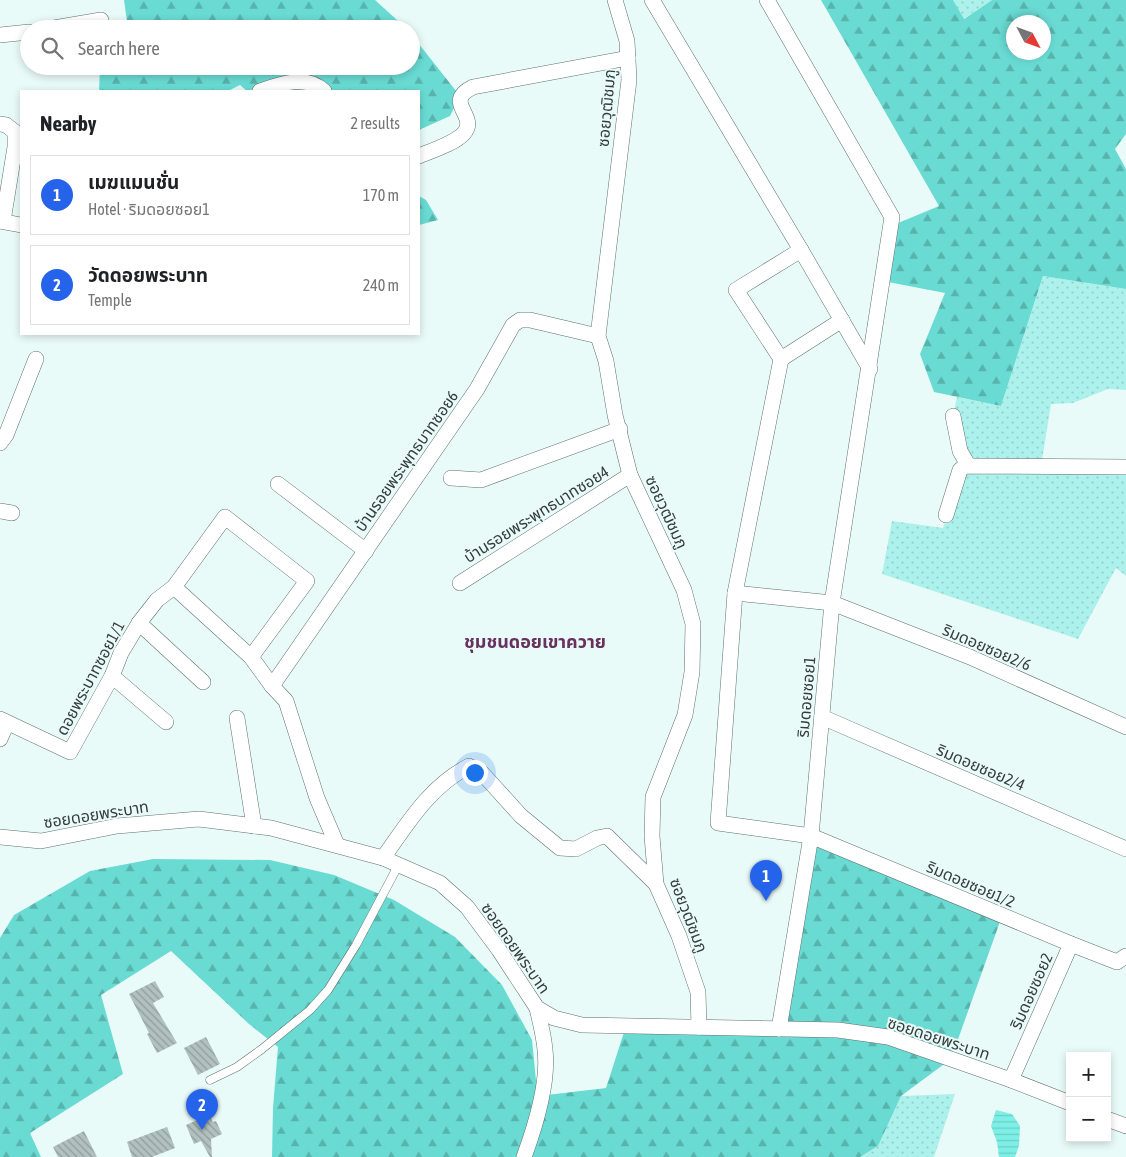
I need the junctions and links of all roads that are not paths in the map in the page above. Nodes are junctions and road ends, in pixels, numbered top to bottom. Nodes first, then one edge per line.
1 (615, 0) edge
2 (652, 0) edge
3 (767, 0) edge
4 (20, 33) edge
5 (0, 35) edge
6 (628, 58) junction
7 (263, 90) edge
8 (323, 90) edge
9 (0, 124) edge
10 (420, 156) edge
11 (1, 221) edge
12 (20, 225) edge
13 (801, 250) junction
14 (842, 320) junction
15 (598, 336) junction
16 (36, 358) dead end
17 (781, 359) junction
18 (870, 369) junction
19 (953, 416) dead end
20 (620, 429) junction
21 (0, 442) edge
22 (968, 466) junction
23 (1126, 467) edge
24 (630, 474) junction
25 (451, 478) dead end
26 (278, 484) dead end
27 (946, 514) dead end
28 (366, 551) junction
29 (460, 583) dead end
30 (174, 587) junction
31 (735, 593) junction
32 (832, 603) junction
33 (139, 622) junction
34 (251, 657) junction
35 (112, 676) junction
36 (203, 682) dead end
37 (272, 686) junction
38 (822, 717) junction
39 (237, 718) dead end
40 (4, 721) edge
41 (166, 722) dead end
42 (1126, 727) edge
43 (0, 739) edge
44 (254, 826) junction
45 (811, 836) junction
46 (0, 837) edge
47 (336, 846) junction
48 (1126, 849) edge
49 (383, 858) junction
50 (398, 864) junction
51 (656, 884) junction
52 (1071, 944) junction
53 (1122, 959) edge
54 (537, 1008) junction
55 (699, 1027) junction
56 (779, 1029) junction
57 (210, 1080) dead end
58 (1011, 1080) junction
59 (1066, 1101) edge
60 (1111, 1120) edge
61 (1126, 1126) edge
62 (524, 1157) edge

1 - 6 street, ซอยวุฒิชมภู
2 - 13 street
3 - 18 street, ริมดอยซอย1
4 - 5 street
6 - 10 street
6 - 15 street, ซอยวุฒิชมภู
7 - 8 street
9 - 11 street
11 - 12 street
13 - 14 street
13 - 17 street
14 - 17 street
14 - 18 street
15 - 20 street, ซอยวุฒิชมภู
15 - 28 street, บ้านรอยพระพุทธบาทซอย6
16 - 21 street
17 - 31 street
18 - 32 street, ริมดอยซอย1
19 - 22 street
20 - 24 street, ซอยวุฒิชมภู
20 - 25 street
22 - 23 street
22 - 27 street
24 - 29 street, บ้านรอยพระพุทธบาทซอย4
24 - 51 street, ซอยวุฒิชมภู
26 - 28 street
28 - 37 street, บ้านรอยพระพุทธบาทซอย6
30 - 33 street, ดอยพระบาทซอย1/1
30 - 34 street
30 - 34 street, ดอยพระบาทซอย1/1
31 - 32 street, ริมดอยซอย2/6
31 - 45 street, ริมดอยซอย1/2
32 - 38 street, ริมดอยซอย1
32 - 42 street, ริมดอยซอย2/6
33 - 35 street, ดอยพระบาทซอย1/1
33 - 36 street
34 - 37 street
35 - 40 street, ดอยพระบาทซอย1/1
35 - 41 street
37 - 47 street
38 - 45 street, ริมดอยซอย1
38 - 48 street, ริมดอยซอย2/4
39 - 44 street
40 - 43 street
44 - 46 street, ซอยดอยพระบาท
44 - 47 street, ซอยดอยพระบาท
45 - 52 street, ริมดอยซอย1/2
45 - 56 street, ริมดอยซอย1
47 - 49 street, ซอยดอยพระบาท
49 - 50 street, ซอยดอยพระบาท
49 - 51 street
50 - 54 street, ซอยดอยพระบาท
50 - 57 lane
51 - 55 street, ซอยวุฒิชมภู
52 - 53 street, ริมดอยซอย1/2
52 - 58 street, ริมดอยซอย2
54 - 55 street, ซอยดอยพระบาท
54 - 62 street
55 - 56 street, ซอยดอยพระบาท
56 - 58 street, ซอยดอยพระบาท
58 - 59 street, ซอยดอยพระบาท
60 - 61 street

